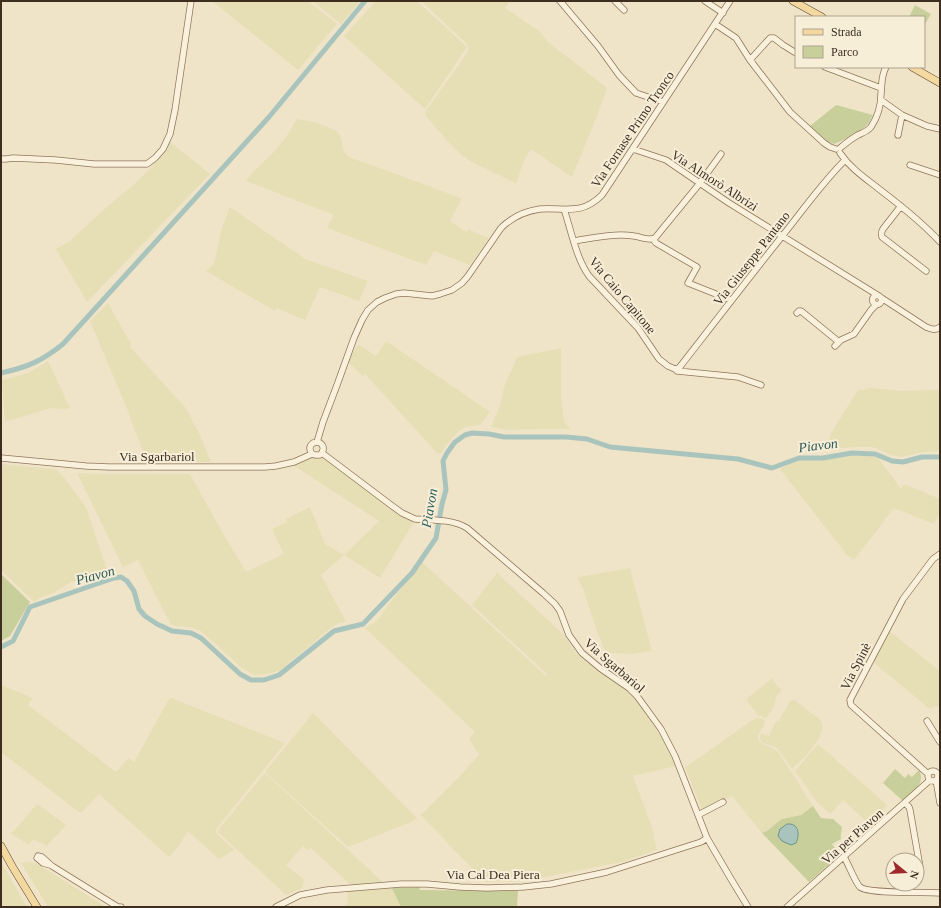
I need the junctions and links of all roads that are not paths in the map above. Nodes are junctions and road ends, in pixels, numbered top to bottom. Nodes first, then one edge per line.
1 (191, 1) edge
2 (560, 1) edge
3 (615, 1) edge
4 (705, 1) edge
5 (793, 1) edge
6 (730, 2) edge
7 (624, 10) dead end
8 (723, 13) junction
9 (820, 16) edge
10 (715, 24) junction
11 (795, 52) edge
12 (750, 60) junction
13 (828, 68) edge
14 (886, 68) edge
15 (914, 68) edge
16 (940, 83) edge
17 (881, 88) junction
18 (881, 100) junction
19 (664, 102) junction
20 (902, 115) junction
21 (940, 129) edge
22 (898, 135) dead end
23 (633, 148) junction
24 (839, 150) junction
25 (721, 154) dead end
26 (3, 160) edge
27 (844, 160) junction
28 (910, 165) dead end
29 (940, 175) edge
30 (700, 183) junction
31 (901, 206) junction
32 (564, 210) junction
33 (783, 236) junction
34 (653, 238) junction
35 (574, 241) junction
36 (940, 242) edge
37 (926, 271) dead end
38 (731, 300) junction
39 (877, 300) junction
40 (797, 313) dead end
41 (940, 327) edge
42 (675, 369) junction
43 (761, 385) dead end
44 (317, 442) junction
45 (322, 453) junction
46 (312, 454) junction
47 (1, 458) edge
48 (940, 554) edge
49 (927, 721) dead end
50 (940, 742) edge
51 (940, 767) edge
52 (935, 773) edge
53 (933, 780) junction
54 (723, 802) dead end
55 (906, 803) junction
56 (940, 803) edge
57 (698, 815) junction
58 (707, 838) junction
59 (2, 848) edge
60 (917, 852) edge
61 (844, 857) junction
62 (52, 866) dead end
63 (940, 893) edge
64 (37, 907) edge
65 (121, 907) edge
66 (276, 907) edge
67 (748, 907) edge
68 (787, 907) edge

1 - 26 street
2 - 19 street
3 - 7 street
4 - 8 street
5 - 9 main road
6 - 8 street, Via Fornase Primo Tronco
8 - 10 street, Via Fornase Primo Tronco
10 - 12 street
10 - 19 street, Via Fornase Primo Tronco
11 - 12 street
12 - 24 street
13 - 17 street
14 - 17 street
15 - 16 main road
17 - 18 street
18 - 20 street
18 - 24 street
19 - 23 street, Via Fornase Primo Tronco
20 - 21 street
20 - 22 street
23 - 30 street, Via Almorò Albrizi
23 - 32 street, Via Fornase Primo Tronco
24 - 27 street
25 - 30 street
27 - 31 street
27 - 33 street, Via Giuseppe Pantano
28 - 29 street
30 - 33 street, Via Almorò Albrizi
30 - 34 street
31 - 36 street
31 - 37 street
32 - 35 street, Via Caio Capitone
32 - 44 street, Via Fornase Primo Tronco
33 - 38 street, Via Giuseppe Pantano
33 - 39 street, Via Almorò Albrizi
34 - 35 street
34 - 38 street
35 - 42 street, Via Caio Capitone
38 - 42 street, Via Giuseppe Pantano
39 - 40 street
39 - 41 street
42 - 43 street, Via Caio Capitone
44 - 45 street, Via Sgarbariol
44 - 46 street
45 - 46 street, Via Sgarbariol
45 - 57 street, Via Sgarbariol
46 - 47 street, Via Sgarbariol
48 - 52 street, Via Spinè
49 - 50 street
51 - 52 street
52 - 53 street
52 - 53 street
53 - 55 street, Via per Piavon
53 - 56 street
54 - 57 street
55 - 60 street
55 - 61 street, Via per Piavon
57 - 58 street, Via Sgarbariol
58 - 66 street, Via Cal Dea Piera
58 - 67 street, Via Sgarbariol
59 - 64 main road
61 - 63 street
61 - 68 street, Via per Piavon
62 - 65 street

